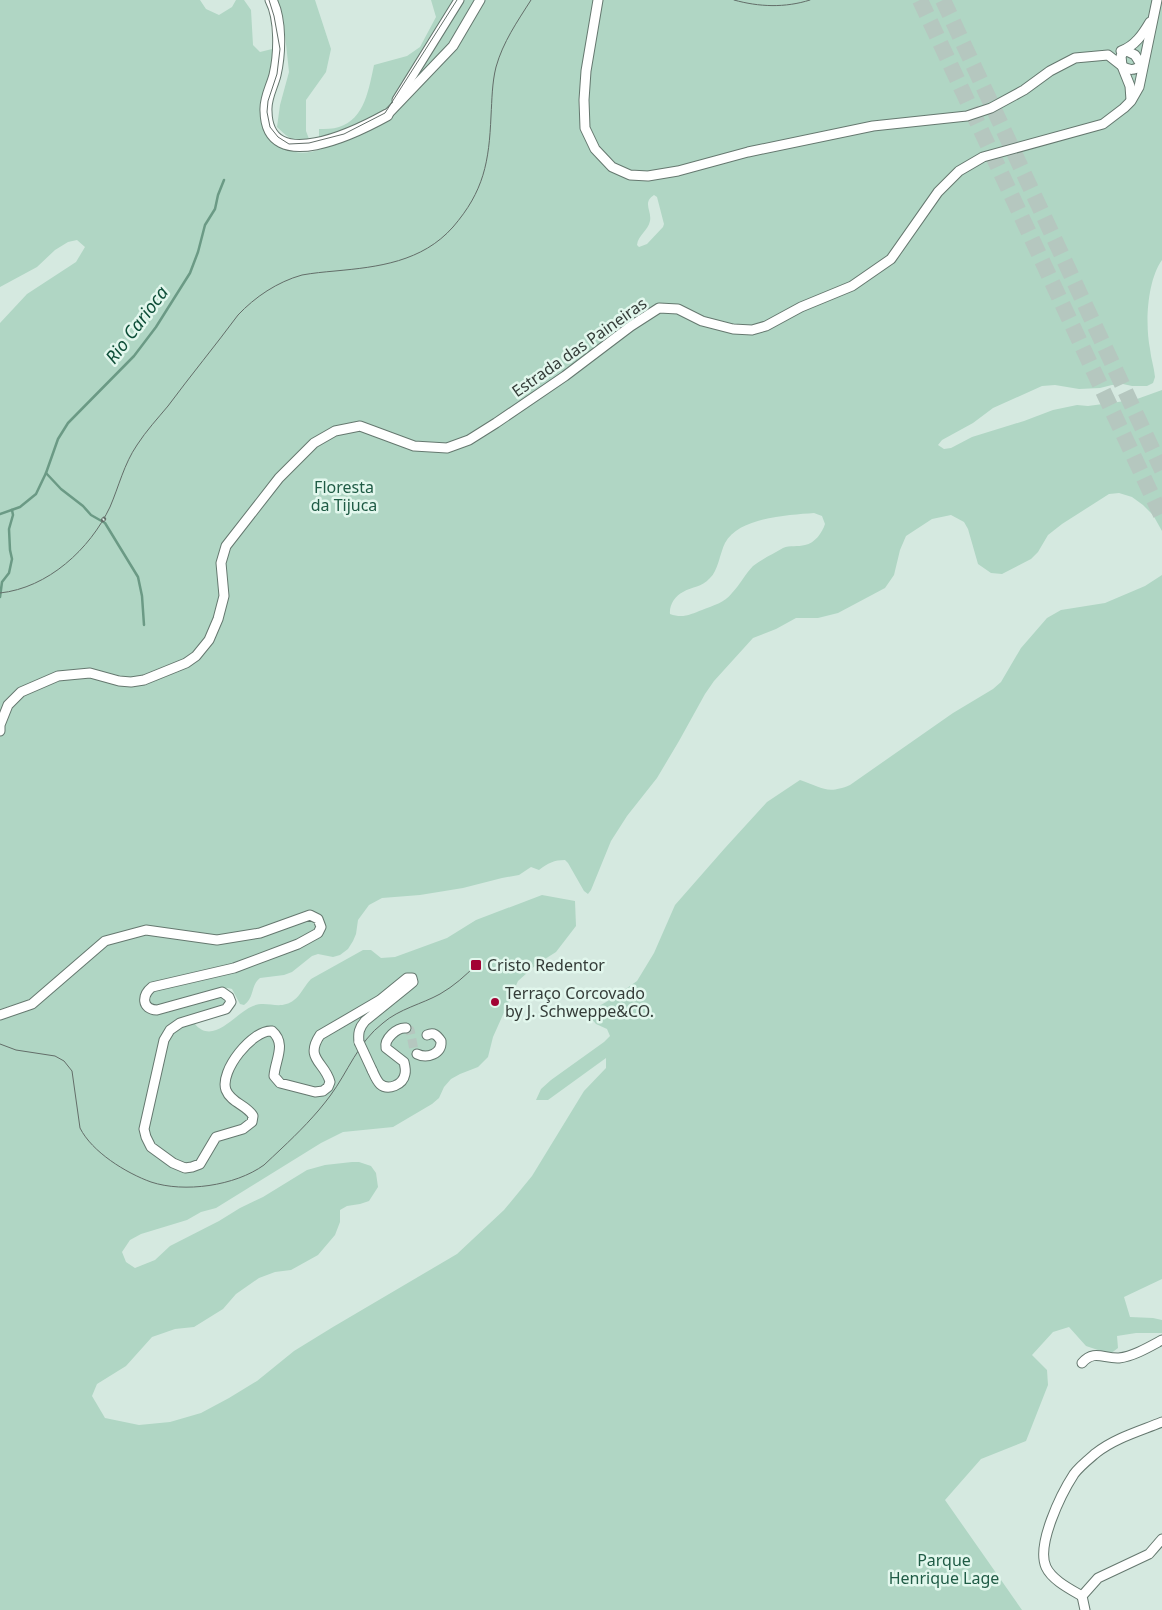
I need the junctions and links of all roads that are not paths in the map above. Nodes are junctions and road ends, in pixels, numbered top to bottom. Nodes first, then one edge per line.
1 (271, 0) edge
2 (459, 0) edge
3 (480, 0) edge
4 (598, 0) edge
5 (1157, 0) edge
6 (1153, 18) junction
7 (1125, 50) junction
8 (1108, 55) junction
9 (1122, 66) junction
10 (1142, 66) junction
11 (1131, 101) junction
12 (387, 115) junction
13 (0, 731) edge
14 (0, 1015) edge
15 (406, 1028) dead end
16 (427, 1035) dead end
17 (417, 1054) dead end
18 (1162, 1340) edge
19 (1082, 1362) dead end
20 (1162, 1422) edge
21 (1162, 1539) edge
22 (1082, 1596) junction
23 (1086, 1610) edge

1 - 12 street
2 - 12 street
3 - 12 street
4 - 8 street
5 - 6 street
6 - 7 street
6 - 10 street
7 - 8 street
7 - 9 street
7 - 10 street
8 - 9 street
9 - 10 street
9 - 11 street
10 - 11 street
11 - 13 street, Estrada das Paineiras
14 - 15 street, bridge
16 - 17 street
18 - 19 street
20 - 22 street
21 - 22 street
22 - 23 street

